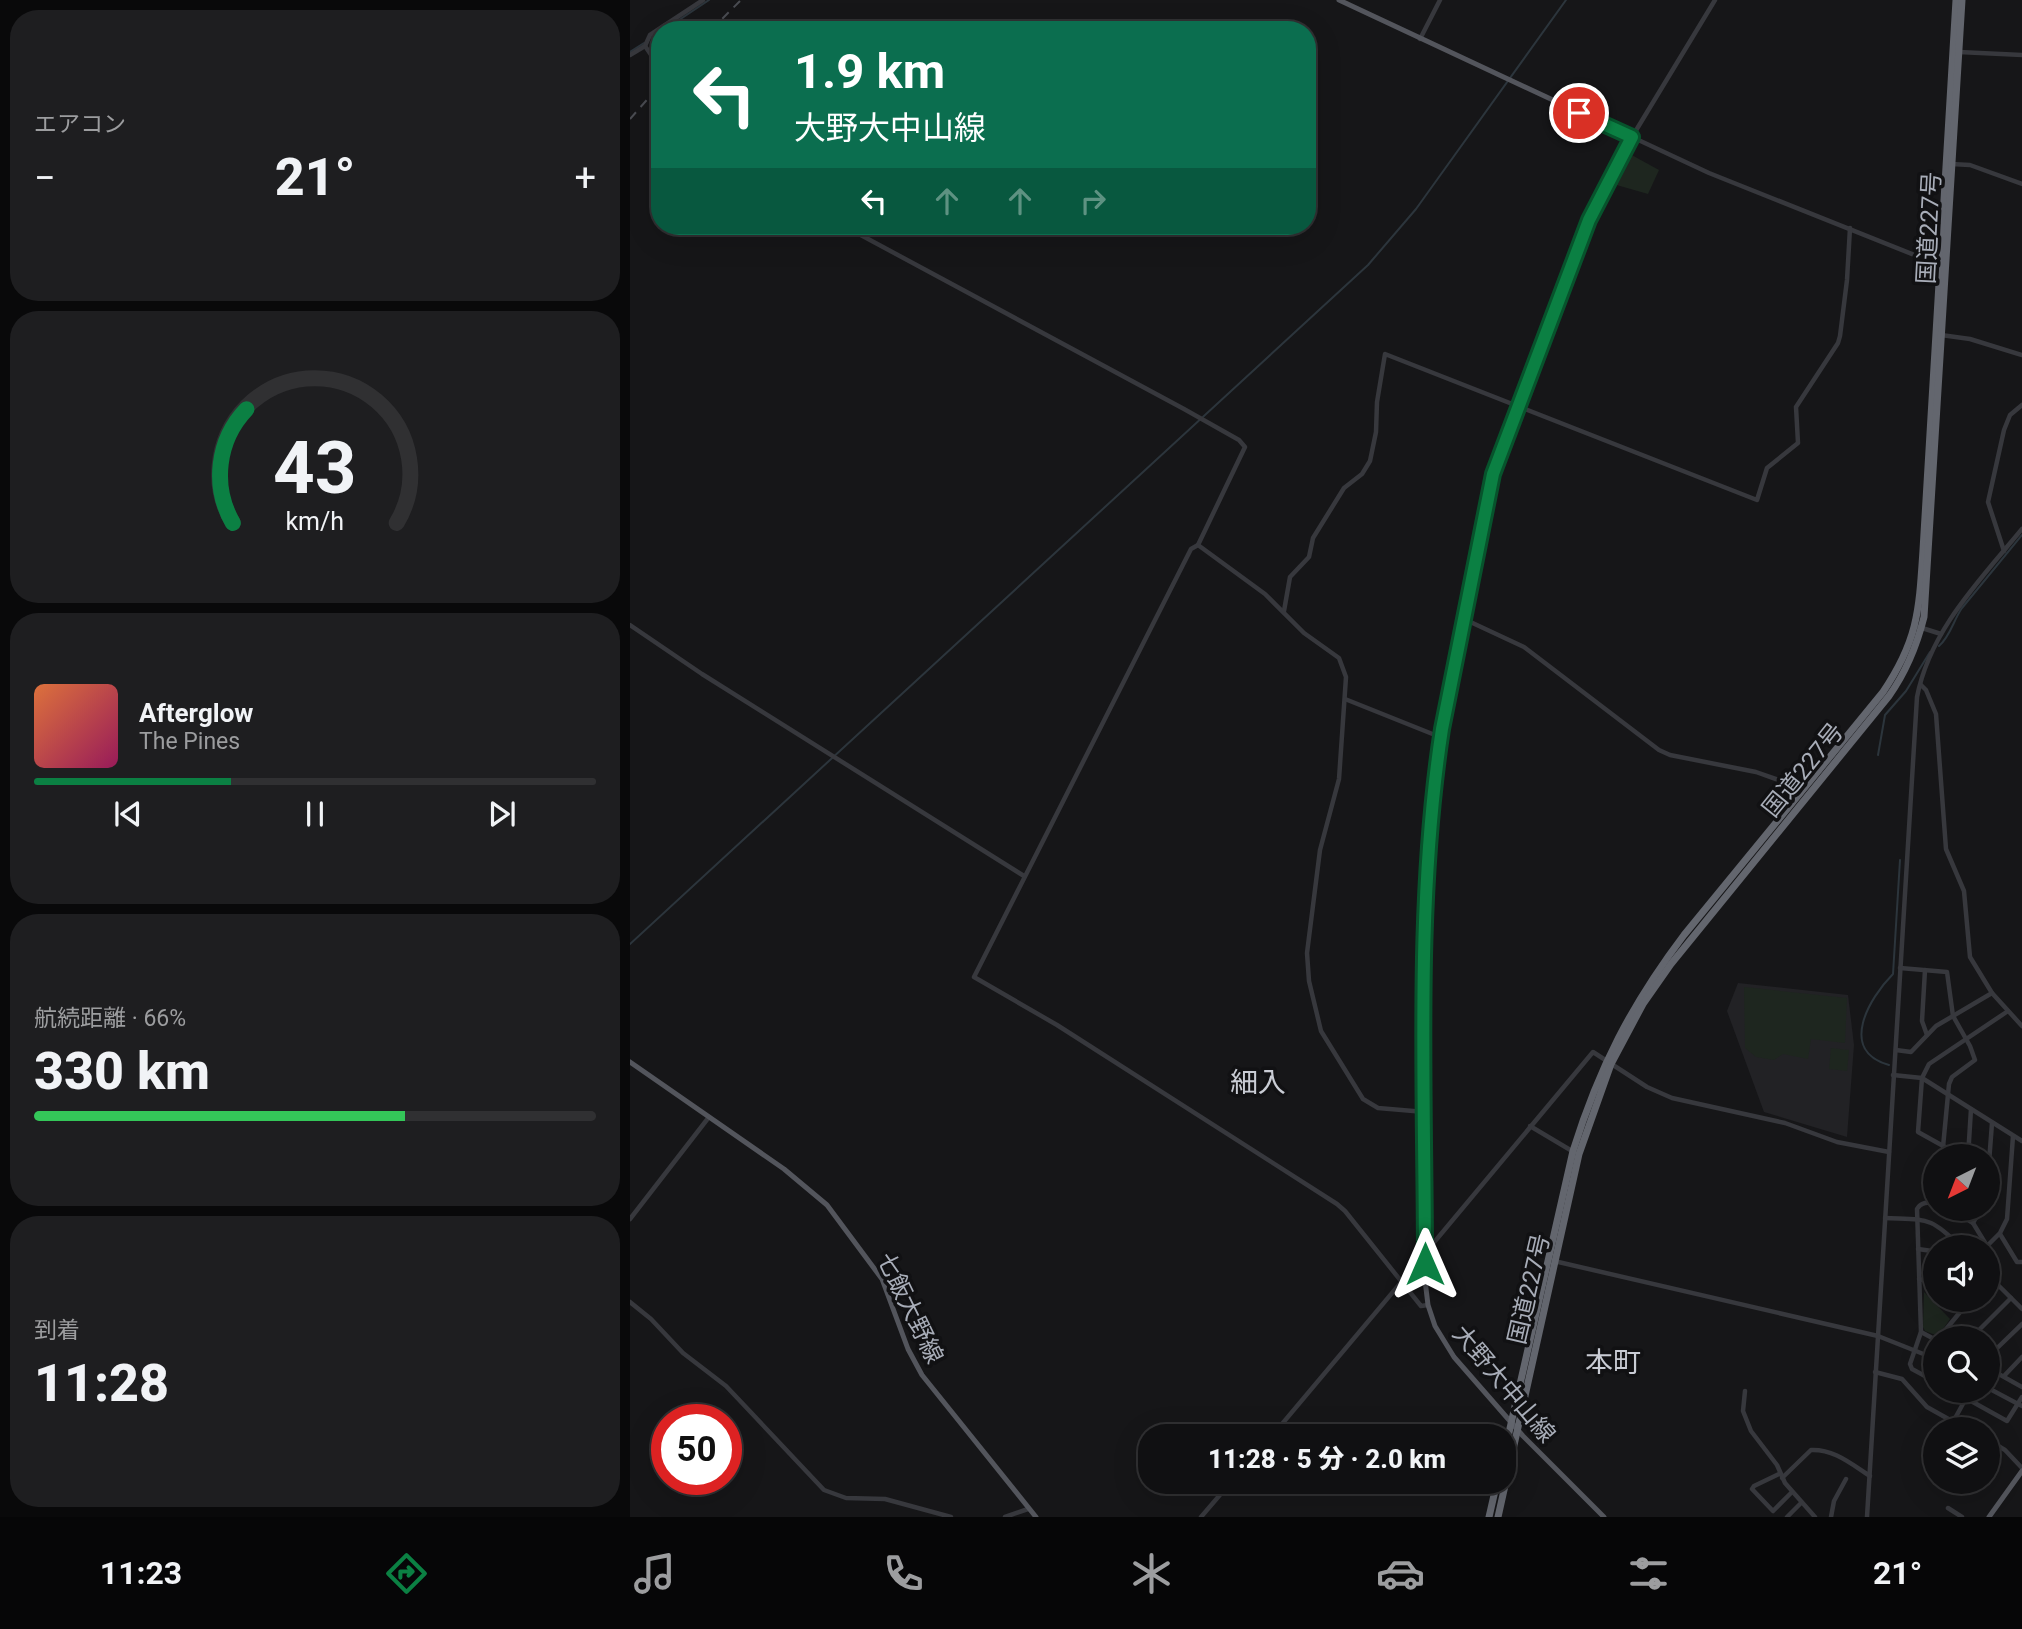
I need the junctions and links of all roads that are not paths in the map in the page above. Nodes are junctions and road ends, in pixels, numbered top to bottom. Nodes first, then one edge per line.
1 (703, 0) edge
2 (1339, 0) edge
3 (1440, 0) edge
4 (1715, 0) edge
5 (1956, 0) edge
6 (1962, 0) edge
7 (671, 21) edge
8 (651, 34) edge
9 (1420, 39) junction
10 (645, 46) junction
11 (1959, 52) junction
12 (630, 55) edge
13 (651, 55) edge
14 (2022, 55) edge
15 (1632, 137) junction
16 (1949, 164) junction
17 (2022, 184) edge
18 (1850, 229) junction
19 (861, 235) edge
20 (1943, 266) junction
21 (1939, 335) junction
22 (2022, 355) edge
23 (2022, 405) edge
24 (1518, 406) junction
25 (2022, 529) edge
26 (1198, 545) junction
27 (2004, 551) junction
28 (1284, 611) junction
29 (1464, 619) junction
30 (630, 625) edge
31 (1918, 626) junction
32 (1941, 634) junction
33 (1920, 684) junction
34 (1345, 699) junction
35 (1440, 737) junction
36 (1807, 791) junction
37 (1024, 876) junction
38 (1900, 968) junction
39 (1925, 970) junction
40 (1992, 993) junction
41 (2008, 1011) junction
42 (1953, 1016) junction
43 (2022, 1026) edge
44 (1927, 1035) junction
45 (1965, 1038) junction
46 (1896, 1050) junction
47 (630, 1062) edge
48 (1609, 1062) junction
49 (1894, 1075) junction
50 (1922, 1078) junction
51 (1946, 1093) junction
52 (1971, 1108) junction
53 (1425, 1112) junction
54 (709, 1117) junction
55 (1992, 1122) junction
56 (1530, 1126) junction
57 (2013, 1135) junction
58 (2022, 1141) edge
59 (1937, 1144) edge
60 (1942, 1144) edge
61 (1967, 1144) edge
62 (1990, 1144) edge
63 (1576, 1152) junction
64 (1889, 1152) junction
65 (1923, 1204) edge
66 (1885, 1218) junction
67 (630, 1219) edge
68 (1917, 1220) junction
69 (1973, 1223) edge
70 (2000, 1233) joint
71 (1948, 1235) edge
72 (1980, 1235) edge
73 (1918, 1249) junction
74 (1923, 1250) edge
75 (1425, 1252) junction
76 (1551, 1260) junction
77 (2022, 1262) edge
78 (1919, 1279) junction
79 (1401, 1281) junction
80 (1923, 1281) edge
81 (2000, 1288) edge
82 (2011, 1298) junction
83 (630, 1302) edge
84 (1428, 1305) junction
85 (2022, 1310) edge
86 (1957, 1312) edge
87 (2022, 1324) edge
88 (1947, 1326) edge
89 (1983, 1326) edge
90 (1921, 1332) joint
91 (1878, 1336) junction
92 (2000, 1345) edge
93 (1914, 1349) junction
94 (1923, 1353) edge
95 (2022, 1357) edge
96 (1875, 1372) junction
97 (1923, 1374) edge
98 (2000, 1374) edge
99 (2004, 1376) junction
100 (2022, 1387) edge
101 (1745, 1391) dead end
102 (2000, 1394) edge
103 (2022, 1397) edge
104 (1973, 1403) edge
105 (2020, 1405) edge
106 (1945, 1417) edge
107 (1282, 1424) edge
108 (1511, 1424) edge
109 (1515, 1424) edge
110 (1516, 1429) edge
111 (2000, 1448) edge
112 (2022, 1469) edge
113 (1781, 1476) junction
114 (1870, 1476) junction
115 (1846, 1479) dead end
116 (1792, 1492) junction
117 (1221, 1494) edge
118 (1494, 1494) edge
119 (1502, 1494) edge
120 (1801, 1503) junction
121 (1948, 1508) dead end
122 (1028, 1509) junction
123 (1993, 1516) edge
124 (951, 1517) edge
125 (1005, 1517) edge
126 (1036, 1517) edge
127 (1201, 1517) edge
128 (1489, 1517) edge
129 (1498, 1517) edge
130 (1604, 1517) edge
131 (1787, 1517) edge
132 (1815, 1517) edge
133 (1831, 1517) edge
134 (1867, 1517) edge
135 (1962, 1517) edge

1 - 7 street
2 - 9 main road
3 - 9 street
4 - 15 street
5 - 16 highway, 国道227号
6 - 11 highway, 国道227号
8 - 10 street
9 - 15 main road
10 - 12 street
10 - 13 street
11 - 14 street
11 - 16 highway, 国道227号
15 - 18 street
15 - 24 main road, 大野大中山線
16 - 17 street
16 - 20 highway, 国道227号
18 - 20 street
18 - 24 street
19 - 26 street
20 - 21 highway, 国道227号
21 - 22 street
21 - 31 highway, 国道227号
23 - 27 street
24 - 28 street
24 - 29 main road, 大野大中山線
25 - 27 street
26 - 28 street
26 - 37 street
27 - 32 street
28 - 34 street
29 - 35 main road, 大野大中山線
29 - 36 street
30 - 37 street
31 - 32 street
31 - 36 highway, 国道227号
32 - 33 street
33 - 38 street
33 - 40 street
34 - 35 street
34 - 53 street
35 - 53 main road, 大野大中山線
36 - 48 highway, 国道227号
37 - 79 street
38 - 39 street
38 - 46 street
39 - 42 street
39 - 44 street
40 - 41 street
40 - 42 street
41 - 43 street
41 - 45 street
42 - 44 street
42 - 45 street
44 - 46 street
45 - 50 street
45 - 51 street
46 - 49 street
47 - 54 main road, 七飯大野線
48 - 56 street
48 - 63 highway, 国道227号
48 - 64 street
49 - 50 street
49 - 64 street
50 - 51 street
50 - 59 street
51 - 52 street
51 - 60 street
52 - 55 street
52 - 61 street
53 - 75 main road, 大野大中山線
54 - 67 street
54 - 122 main road, 七飯大野線
55 - 57 street
55 - 62 street
56 - 63 street
56 - 75 street
57 - 58 street
57 - 70 street
63 - 76 highway, 国道227号
64 - 66 street
65 - 68 street
66 - 68 street
66 - 91 street
68 - 71 street
68 - 73 street
69 - 72 street
70 - 77 street
73 - 74 street
73 - 78 street
75 - 79 street
75 - 84 main road, 大野大中山線
76 - 91 street
76 - 109 highway, 国道227号
78 - 80 street
78 - 90 street
79 - 84 street
79 - 107 street
81 - 82 street
82 - 85 street
82 - 89 street
83 - 124 street
84 - 108 main road, 大野大中山線
86 - 88 street
87 - 92 street
90 - 93 street
91 - 93 street
91 - 96 street
93 - 94 street
93 - 97 street
95 - 99 street
96 - 106 street
96 - 114 street
98 - 99 street
99 - 100 street
101 - 113 street
102 - 105 street
103 - 105 street
104 - 105 street
110 - 130 main road, 大野大中山線
111 - 112 street
112 - 123 main road
113 - 114 street
113 - 116 street
113 - 116 street
114 - 134 street
115 - 133 street
116 - 120 street
117 - 127 street
118 - 128 highway
119 - 129 highway, 国道227号
120 - 131 street
120 - 132 street
121 - 135 street
122 - 125 street
122 - 126 main road, 七飯大野線

